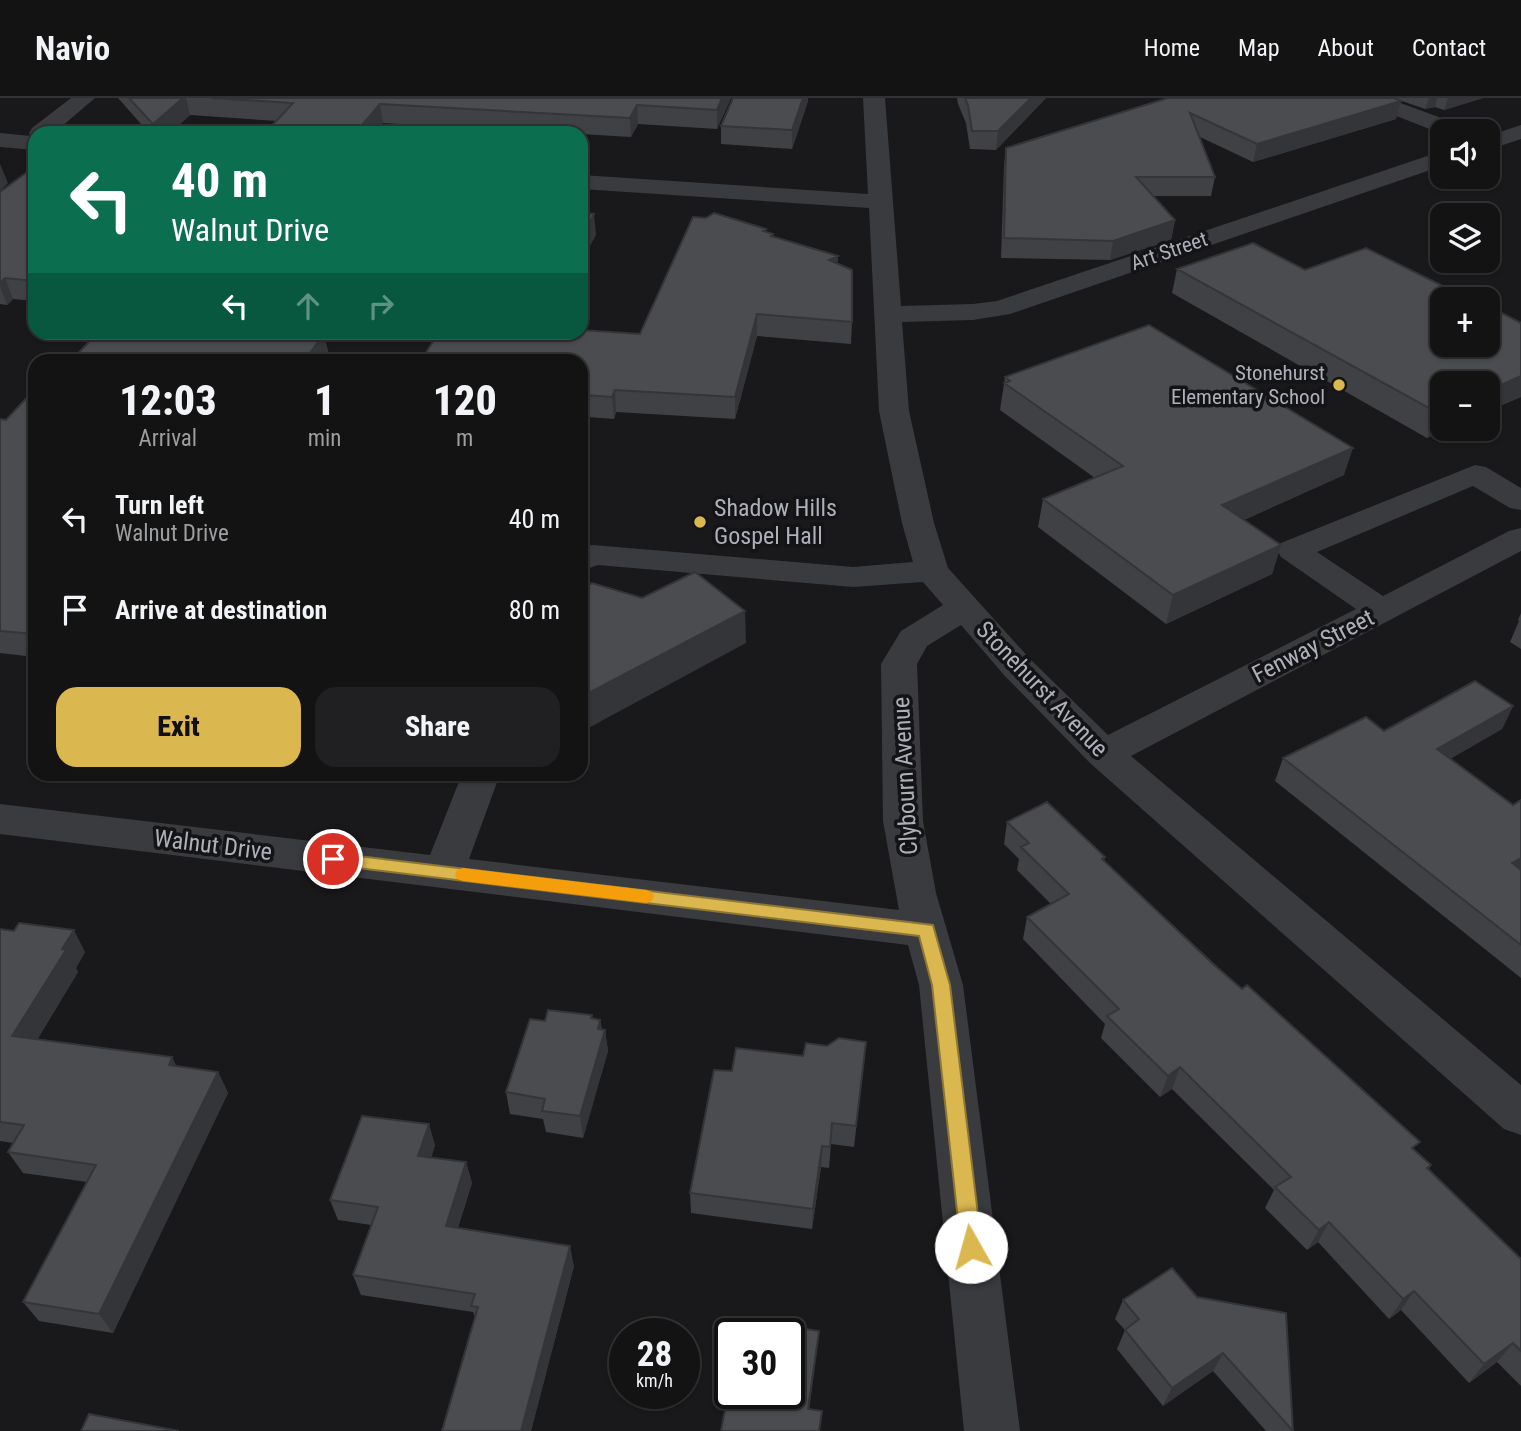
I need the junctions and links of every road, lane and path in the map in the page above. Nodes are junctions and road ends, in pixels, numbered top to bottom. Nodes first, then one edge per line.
1 (84, 98) edge
2 (874, 98) edge
3 (1368, 98) edge
4 (1430, 122) edge
5 (50, 126) edge
6 (1521, 132) edge
7 (28, 139) edge
8 (1500, 139) edge
9 (0, 140) edge
10 (1430, 162) edge
11 (588, 182) edge
12 (881, 201) junction
13 (890, 314) junction
14 (1521, 501) edge
15 (1521, 538) edge
16 (588, 558) edge
17 (932, 571) junction
18 (963, 608) junction
19 (1382, 611) junction
20 (1104, 754) junction
21 (478, 781) edge
22 (0, 819) edge
23 (444, 872) junction
24 (926, 930) junction
25 (1521, 1114) edge
26 (992, 1431) edge

1 - 5 street
2 - 12 street, Stonehurst Avenue
3 - 4 street
6 - 8 street
7 - 9 street
10 - 13 street, Art Street
11 - 12 street
12 - 13 street, Stonehurst Avenue
13 - 17 street, Stonehurst Avenue
14 - 19 street
15 - 19 street, Fenway Street
16 - 17 street
17 - 18 street, Stonehurst Avenue
18 - 20 street, Stonehurst Avenue
18 - 24 street, Clybourn Avenue
19 - 20 street, Fenway Street
20 - 25 street, Stonehurst Avenue
21 - 23 street
22 - 23 street, Walnut Drive
23 - 24 street, Walnut Drive
24 - 26 street, Clybourn Avenue

